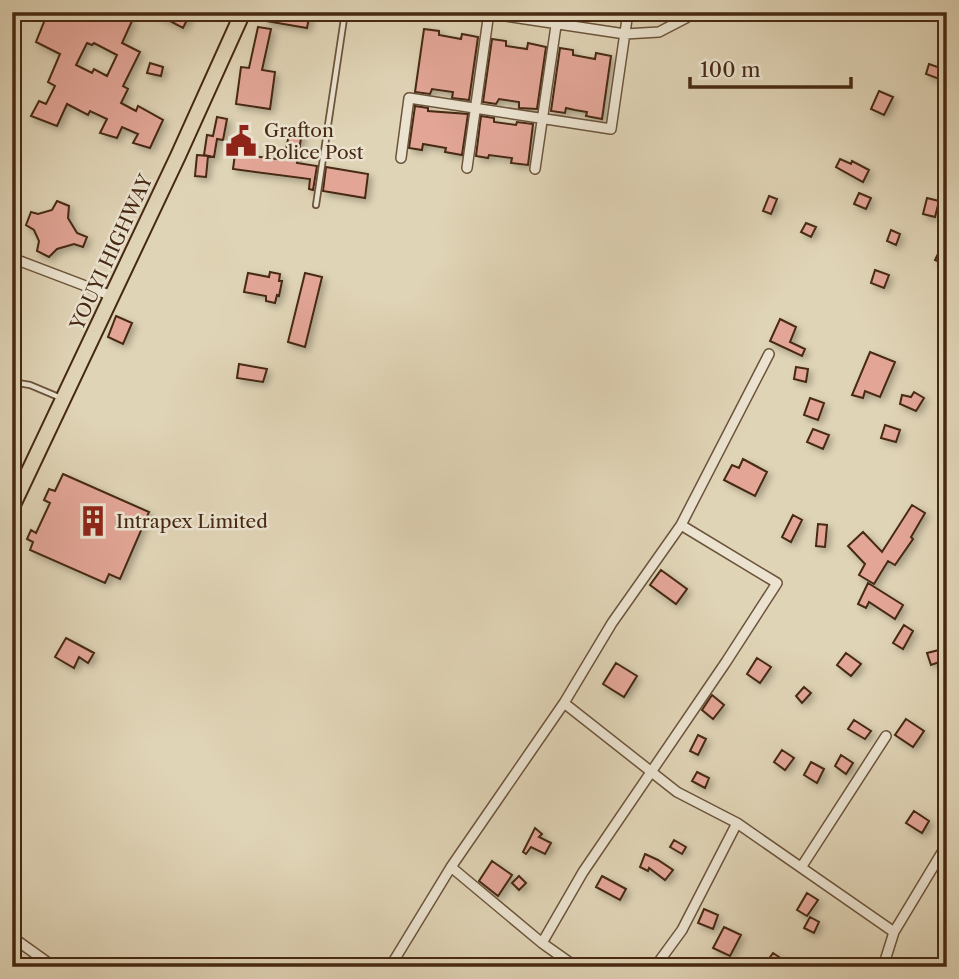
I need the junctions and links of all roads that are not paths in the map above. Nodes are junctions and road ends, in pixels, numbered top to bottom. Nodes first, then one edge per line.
1 (243, 12) edge
2 (345, 12) edge
3 (479, 12) edge
4 (558, 12) edge
5 (628, 12) edge
6 (690, 12) edge
7 (489, 13) edge
8 (556, 24) junction
9 (625, 34) junction
10 (475, 108) junction
11 (542, 118) junction
12 (401, 158) dead end
13 (467, 168) dead end
14 (535, 169) dead end
15 (316, 205) dead end
16 (12, 258) edge
17 (112, 296) junction
18 (769, 354) dead end
19 (12, 382) edge
20 (62, 398) junction
21 (12, 507) edge
22 (681, 525) junction
23 (564, 703) junction
24 (886, 736) dead end
25 (649, 773) junction
26 (737, 823) junction
27 (947, 844) edge
28 (802, 866) junction
29 (451, 867) junction
30 (894, 932) junction
31 (12, 937) edge
32 (542, 943) junction
33 (54, 967) edge
34 (390, 967) edge
35 (576, 967) edge
36 (655, 967) edge
37 (883, 967) edge

1 - 17 main road, YOUYI HIGHWAY
2 - 15 lane
3 - 7 street
4 - 8 street
5 - 9 street
6 - 9 street
7 - 8 street
7 - 10 street
8 - 9 street
8 - 11 street
9 - 11 street
10 - 11 street
10 - 12 street
10 - 13 street
11 - 14 street
16 - 17 street
17 - 20 main road, YOUYI HIGHWAY
18 - 22 street
19 - 20 lane
20 - 21 main road, YOUYI HIGHWAY
22 - 23 street
22 - 25 street
23 - 25 street
23 - 29 street
24 - 28 street
25 - 26 street
25 - 32 street
26 - 28 street
26 - 36 street
27 - 30 street
28 - 30 street
29 - 32 street
29 - 34 street
30 - 37 street
31 - 33 street
32 - 35 street

